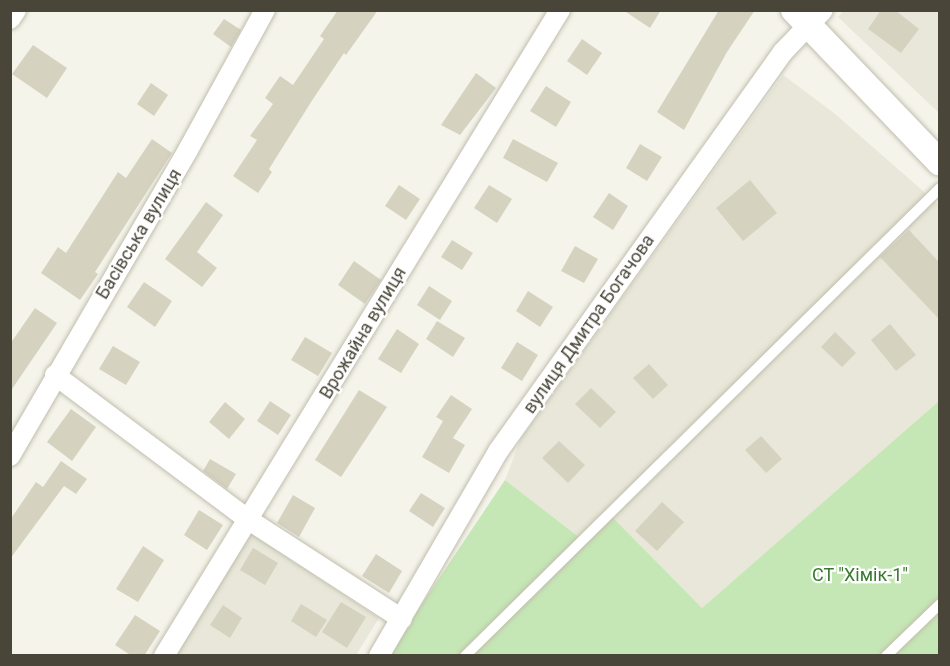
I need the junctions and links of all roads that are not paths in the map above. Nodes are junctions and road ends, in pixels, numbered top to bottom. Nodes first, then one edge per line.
1 (16, 10) edge
2 (265, 10) edge
3 (560, 10) edge
4 (809, 15) edge
5 (10, 18) edge
6 (939, 163) edge
7 (939, 188) edge
8 (55, 375) junction
9 (11, 454) edge
10 (249, 520) junction
11 (939, 604) edge
12 (402, 620) junction
13 (164, 656) edge
14 (380, 656) edge
15 (465, 656) edge
16 (886, 656) edge

1 - 5 street
2 - 8 street, Басівська вулиця
3 - 10 street, Врожайна вулиця
4 - 6 street
4 - 12 street, вулиця Дмитра Богачова
7 - 15 lane
8 - 9 street, Басівська вулиця
8 - 10 street
10 - 12 street
10 - 13 street, Врожайна вулиця
11 - 16 lane
12 - 14 street, вулиця Дмитра Богачова

